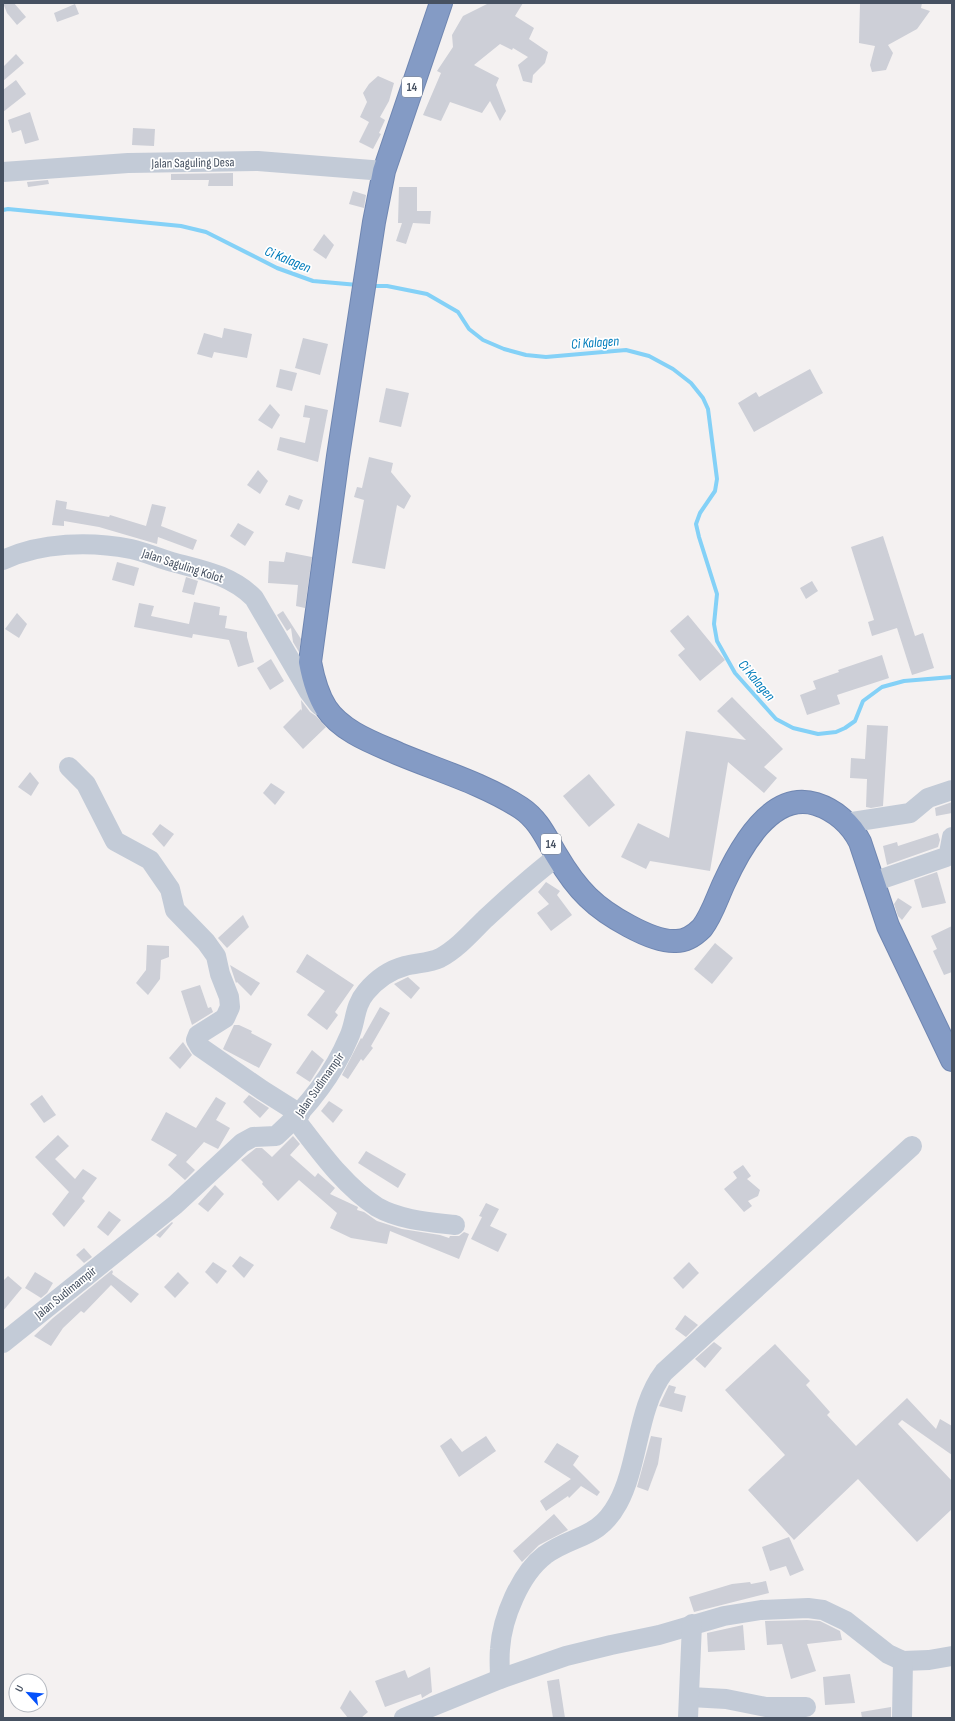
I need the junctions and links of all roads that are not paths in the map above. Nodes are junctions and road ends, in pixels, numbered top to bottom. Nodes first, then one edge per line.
1 (442, 3) edge
2 (4, 170) edge
3 (384, 170) junction
4 (3, 560) edge
5 (340, 723) junction
6 (69, 767) dead end
7 (952, 790) edge
8 (846, 823) junction
9 (952, 837) edge
10 (557, 857) junction
11 (873, 882) junction
12 (952, 1060) edge
13 (298, 1117) junction
14 (912, 1146) dead end
15 (455, 1225) dead end
16 (3, 1342) edge
17 (692, 1624) junction
18 (952, 1656) edge
19 (903, 1661) junction
20 (500, 1679) junction
21 (690, 1697) junction
22 (806, 1707) dead end
23 (404, 1718) edge
24 (688, 1718) edge
25 (902, 1718) edge

1 - 3 highway, 14
2 - 3 street, Jalan Saguling Desa
3 - 5 highway, 14
4 - 5 street, Jalan Saguling Kolot
5 - 10 highway, 14
6 - 13 street
7 - 8 street
8 - 10 highway, 14
8 - 11 highway, 14
9 - 11 street
10 - 13 street, Jalan Sudimampir
11 - 12 highway, 14
13 - 15 street
13 - 16 street, Jalan Sudimampir
14 - 20 street
17 - 19 street
17 - 20 street
17 - 21 street
18 - 19 street
19 - 25 street
20 - 23 street
21 - 22 street
21 - 24 street

